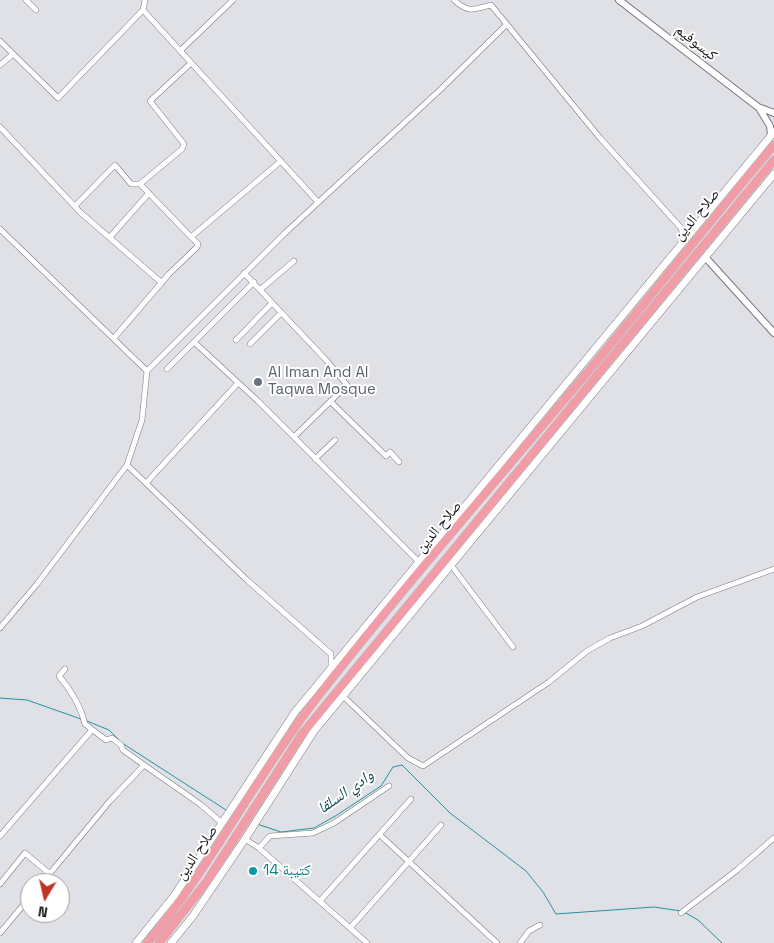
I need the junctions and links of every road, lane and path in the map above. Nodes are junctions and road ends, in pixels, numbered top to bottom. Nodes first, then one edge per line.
1 (26, 0) edge
2 (144, 0) edge
3 (233, 0) edge
4 (454, 0) edge
5 (619, 0) edge
6 (36, 10) dead end
7 (142, 10) junction
8 (506, 25) junction
9 (0, 41) edge
10 (180, 51) junction
11 (13, 54) junction
12 (191, 62) junction
13 (0, 65) edge
14 (758, 106) junction
15 (774, 113) edge
16 (0, 127) edge
17 (773, 134) edge
18 (774, 145) edge
19 (774, 160) edge
20 (281, 161) junction
21 (774, 174) edge
22 (140, 184) junction
23 (149, 193) junction
24 (318, 202) junction
25 (74, 206) junction
26 (679, 226) junction
27 (695, 227) junction
28 (0, 229) edge
29 (110, 237) junction
30 (191, 237) junction
31 (684, 239) junction
32 (706, 258) junction
33 (294, 261) dead end
34 (244, 273) junction
35 (254, 282) junction
36 (162, 283) junction
37 (261, 289) junction
38 (272, 303) junction
39 (281, 313) junction
40 (774, 333) edge
41 (114, 338) junction
42 (236, 340) dead end
43 (194, 342) junction
44 (250, 344) dead end
45 (597, 360) junction
46 (604, 367) junction
47 (167, 369) dead end
48 (147, 371) junction
49 (238, 383) junction
50 (332, 402) junction
51 (536, 432) junction
52 (294, 437) junction
53 (335, 440) dead end
54 (540, 443) junction
55 (315, 459) junction
56 (399, 462) dead end
57 (127, 465) junction
58 (146, 482) junction
59 (418, 561) junction
60 (451, 565) junction
61 (774, 569) edge
62 (0, 628) edge
63 (513, 647) dead end
64 (346, 649) junction
65 (331, 654) junction
66 (331, 668) junction
67 (65, 669) dead end
68 (343, 696) junction
69 (91, 731) junction
70 (144, 765) junction
71 (389, 786) dead end
72 (411, 799) dead end
73 (255, 815) junction
74 (222, 823) junction
75 (441, 825) dead end
76 (380, 835) junction
77 (0, 836) edge
78 (243, 836) junction
79 (774, 838) edge
80 (259, 848) junction
81 (408, 861) junction
82 (49, 873) edge
83 (51, 873) edge
84 (198, 877) junction
85 (0, 884) edge
86 (205, 884) junction
87 (320, 902) junction
88 (20, 909) edge
89 (681, 913) dead end
90 (540, 925) dead end
91 (350, 928) junction
92 (0, 933) edge
93 (136, 943) edge
94 (147, 943) edge
95 (159, 943) edge
96 (171, 943) edge
97 (367, 943) edge
98 (498, 943) edge
99 (520, 943) edge

1 - 6 street
2 - 7 street
3 - 10 street
4 - 8 street
5 - 14 street, كيسوفيم
7 - 10 street
7 - 11 street
8 - 24 street
8 - 26 street
9 - 11 street
10 - 12 street
11 - 13 street
12 - 20 street
12 - 22 street
14 - 15 street, كيسوفيم
14 - 17 street, كيسوفيم
16 - 25 street
17 - 27 main road
18 - 45 highway, صلاح الدين
19 - 46 highway, صلاح الدين
20 - 24 street
20 - 30 street
21 - 32 main road
22 - 23 street
22 - 25 street
23 - 29 street
23 - 30 street
24 - 34 street
25 - 29 street
26 - 27 street
26 - 31 street
27 - 31 main road
28 - 41 street
29 - 36 street
30 - 36 street
31 - 59 main road
32 - 40 street
32 - 60 main road
33 - 37 street
34 - 35 street
34 - 48 street
35 - 37 street
35 - 43 street
36 - 41 street
37 - 38 street
38 - 39 street
38 - 42 street
39 - 44 street
39 - 50 street
41 - 48 street
43 - 47 street
43 - 49 street
45 - 46 highway
45 - 51 highway, صلاح الدين
46 - 54 highway, صلاح الدين
48 - 57 street
49 - 52 street
49 - 58 street
50 - 52 street
50 - 56 street
51 - 54 highway
51 - 84 highway, صلاح الدين
52 - 55 street
53 - 55 street
54 - 73 highway, صلاح الدين
55 - 59 street
57 - 58 street
57 - 62 street
58 - 65 street
59 - 64 main road
60 - 63 street
60 - 68 main road
61 - 68 street
64 - 65 street
64 - 66 main road
65 - 66 street
66 - 74 main road
67 - 69 street
68 - 73 main road
69 - 70 street
69 - 77 street
70 - 74 street
70 - 83 street
71 - 80 street
72 - 76 street
73 - 78 highway, صلاح الدين
74 - 93 main road
75 - 81 street
76 - 81 street
76 - 87 street
78 - 80 street
78 - 86 highway, صلاح الدين
78 - 96 main road
79 - 89 street
80 - 87 street
81 - 91 street
81 - 98 street
82 - 85 street
84 - 86 highway
84 - 94 highway, صلاح الدين
86 - 95 highway, صلاح الدين
87 - 91 street
88 - 92 street
90 - 99 street
91 - 97 street

